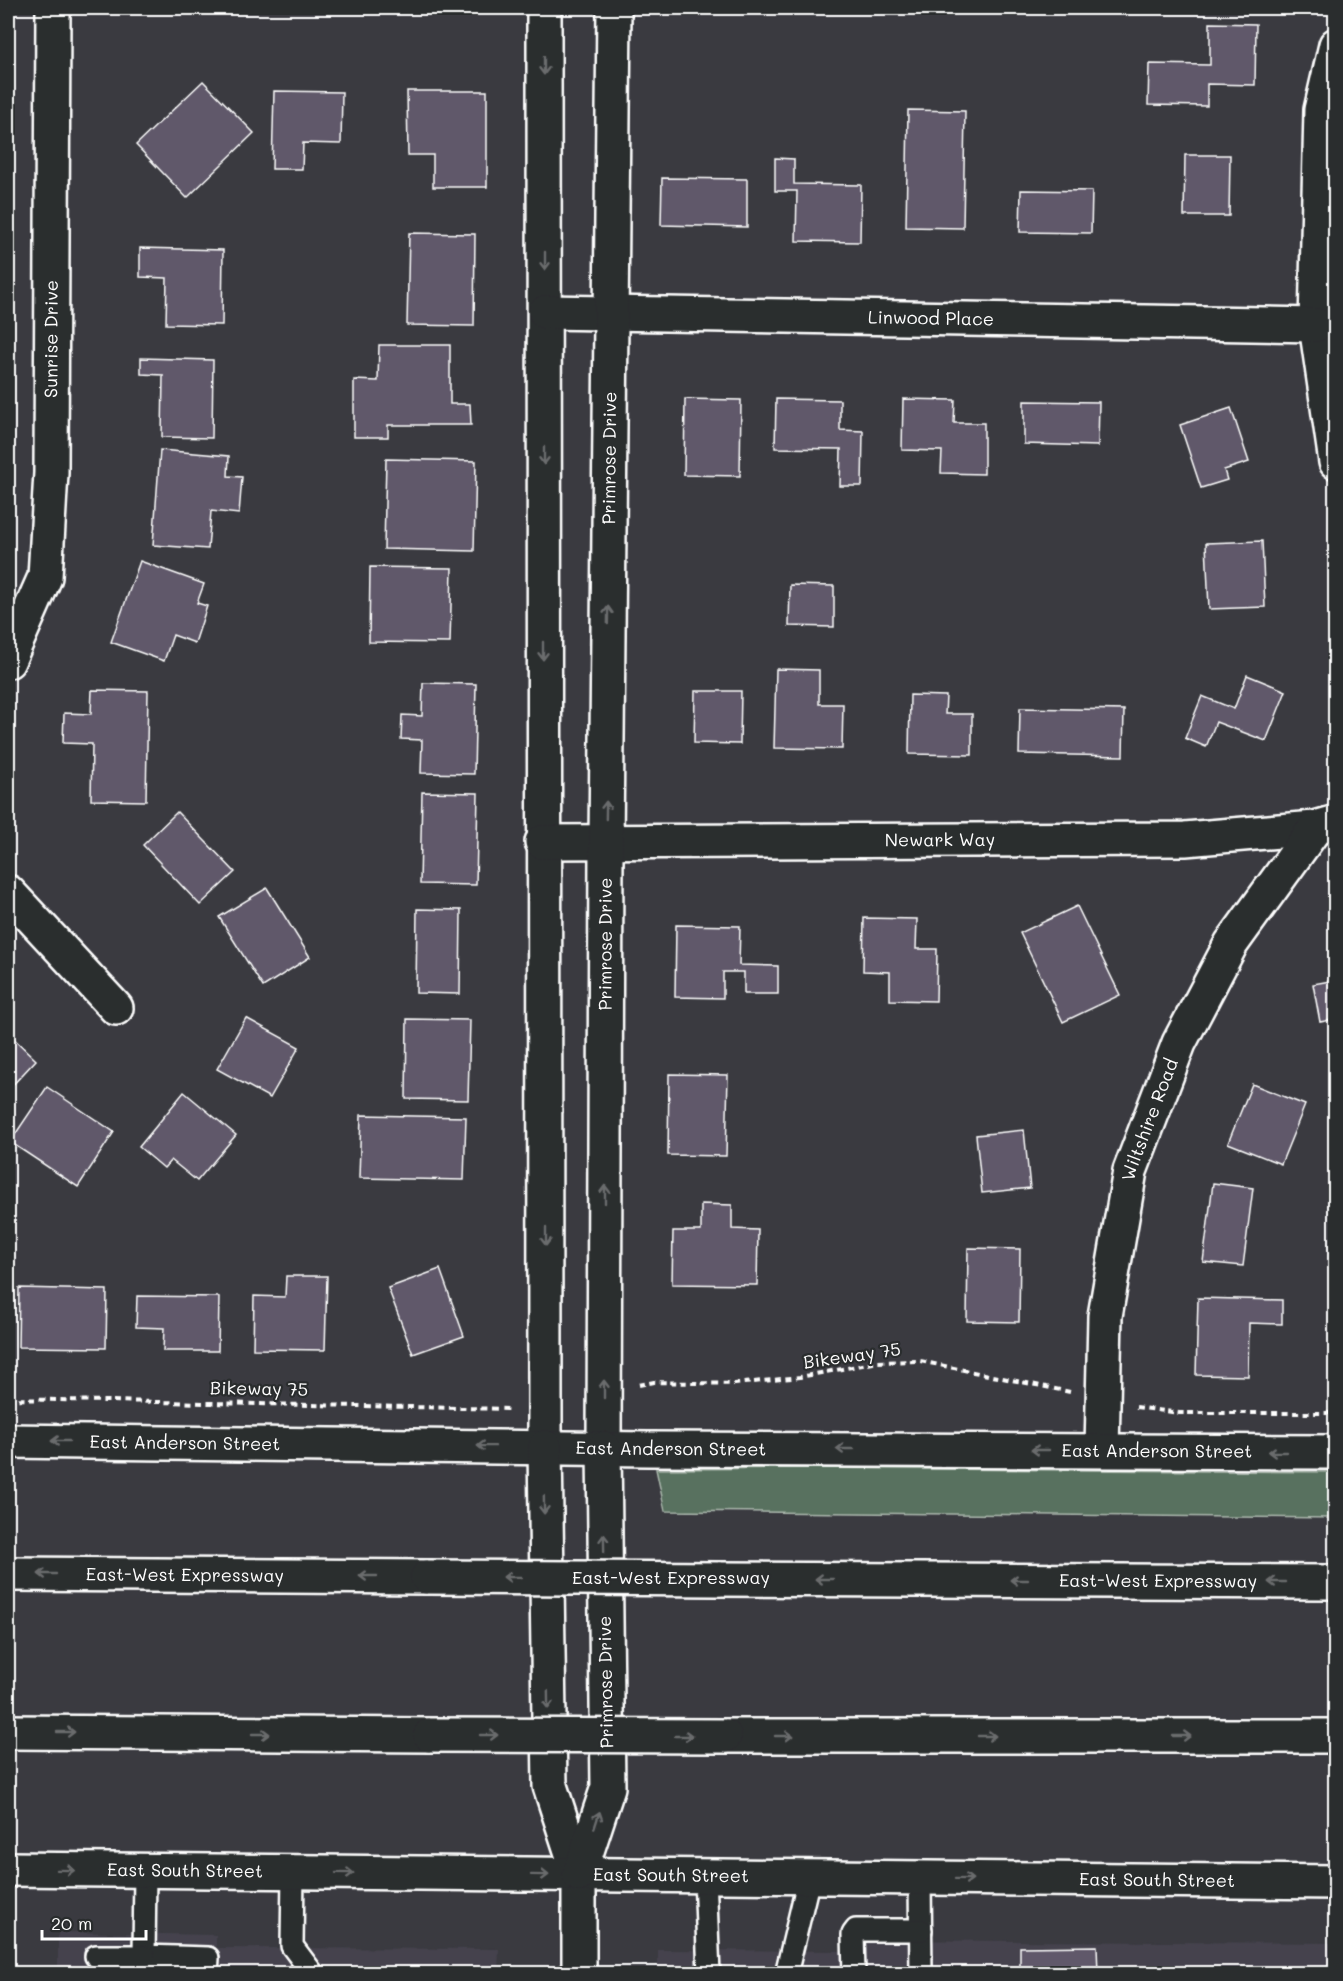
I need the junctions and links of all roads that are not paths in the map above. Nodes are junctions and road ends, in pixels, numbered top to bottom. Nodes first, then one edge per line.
1 (53, 8) edge
2 (544, 8) edge
3 (614, 8) edge
4 (1335, 45) edge
5 (545, 312) junction
6 (612, 314) junction
7 (1316, 325) junction
8 (1335, 462) edge
9 (8, 661) edge
10 (1325, 825) edge
11 (542, 842) junction
12 (606, 843) junction
13 (8, 892) edge
14 (116, 1008) dead end
15 (8, 1441) edge
16 (545, 1447) junction
17 (604, 1448) junction
18 (1102, 1450) junction
19 (1335, 1452) edge
20 (8, 1574) edge
21 (1335, 1582) edge
22 (8, 1732) edge
23 (1335, 1736) edge
24 (8, 1869) edge
25 (145, 1870) junction
26 (293, 1872) junction
27 (579, 1875) junction
28 (705, 1876) junction
29 (809, 1878) junction
30 (920, 1879) junction
31 (1335, 1882) edge
32 (921, 1930) junction
33 (96, 1956) dead end
34 (144, 1956) junction
35 (207, 1974) edge
36 (313, 1974) edge
37 (579, 1974) edge
38 (709, 1974) edge
39 (786, 1974) edge
40 (854, 1974) edge
41 (921, 1974) edge

1 - 9 main road, Sunrise Drive
2 -> 5 main road, Primrose Drive
3 - 6 main road, Primrose Drive
4 - 7 main road
5 - 6 main road, Linwood Place
5 -> 11 main road, Primrose Drive
6 - 7 main road, Linwood Place
12 -> 6 main road, Primrose Drive
7 - 8 main road
10 - 12 main road, Newark Way
10 - 18 main road, Wiltshire Road
11 - 12 main road, Newark Way
11 -> 16 main road, Primrose Drive
17 -> 12 main road, Primrose Drive
13 - 14 main road
16 -> 15 main road, East Anderson Street
16 - 17 main road, East Anderson Street
16 -> 27 main road, Primrose Drive
18 -> 17 main road, East Anderson Street
27 -> 17 main road, Primrose Drive
19 -> 18 main road, East Anderson Street
21 -> 20 main road, East-West Expressway, bridge
22 -> 23 main road, bridge
24 -> 25 main road, East South Street
25 - 26 main road, East South Street
25 - 34 lane
26 -> 27 main road, East South Street
26 - 36 lane
27 - 28 main road, East South Street
27 - 37 main road, Primrose Drive
28 - 29 main road, East South Street
28 - 38 lane
29 - 30 main road, East South Street
29 - 39 lane
30 -> 31 main road, East South Street
30 - 32 lane
32 - 40 lane
32 - 41 lane
33 - 34 lane
34 - 35 lane

